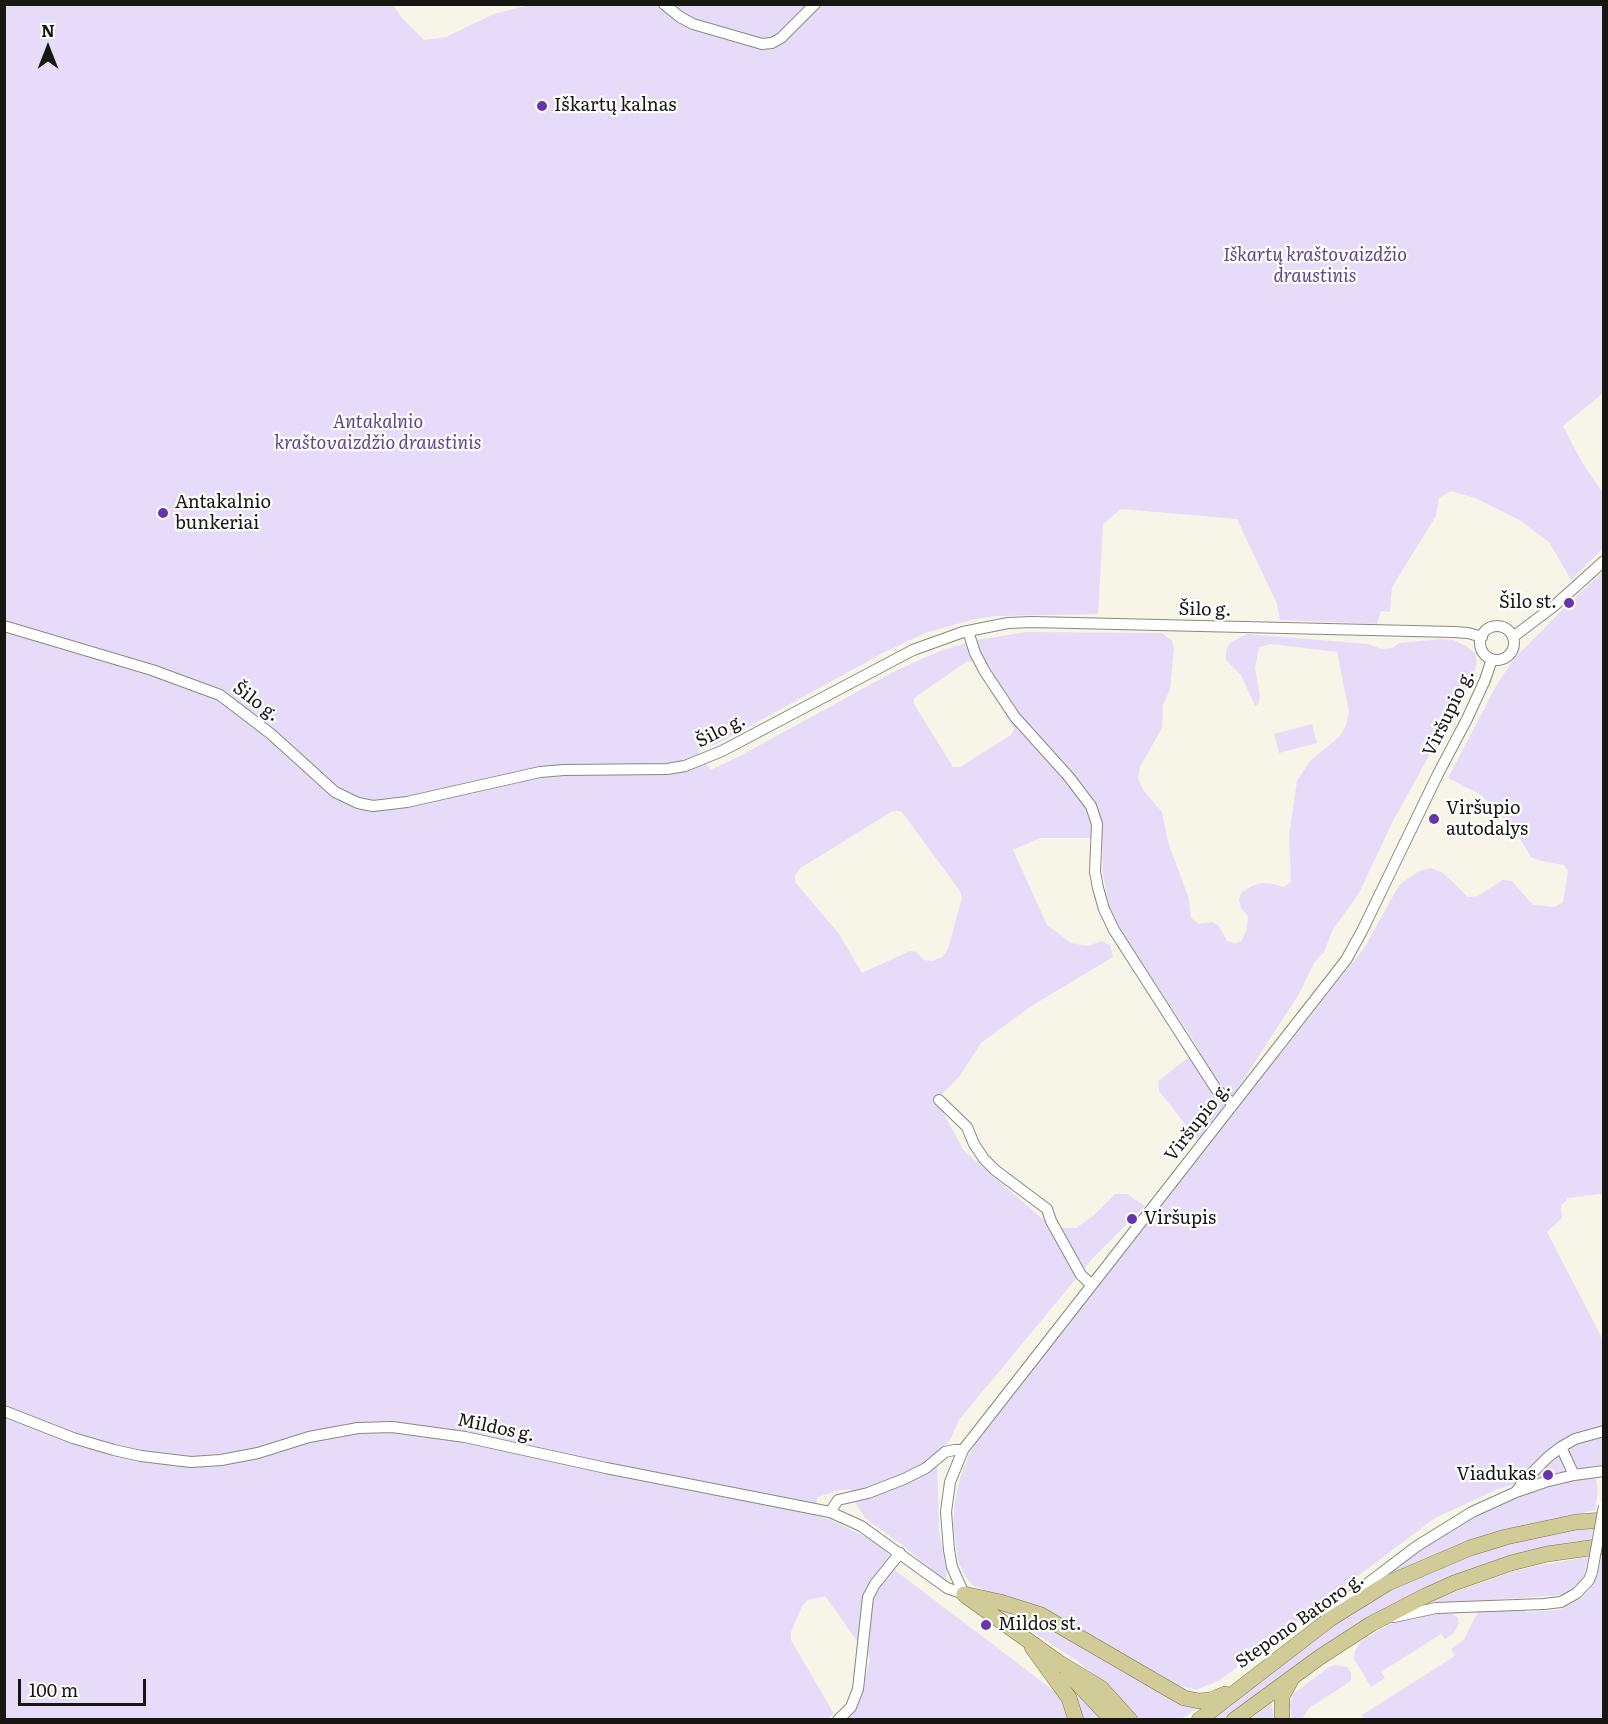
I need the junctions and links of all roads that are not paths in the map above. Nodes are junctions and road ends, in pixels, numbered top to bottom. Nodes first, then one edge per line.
1 (664, 4) edge
2 (815, 4) edge
3 (1604, 561) edge
4 (4, 626) edge
5 (968, 631) junction
6 (1482, 637) junction
7 (1513, 637) junction
8 (1492, 659) junction
9 (939, 1100) dead end
10 (1233, 1104) junction
11 (1091, 1284) junction
12 (4, 1411) edge
13 (1604, 1431) edge
14 (1561, 1447) junction
15 (963, 1450) junction
16 (1604, 1471) edge
17 (1574, 1475) junction
18 (1516, 1492) junction
19 (1604, 1506) edge
20 (830, 1512) junction
21 (1604, 1520) edge
22 (1604, 1546) edge
23 (900, 1554) junction
24 (964, 1594) junction
25 (1371, 1624) junction
26 (1025, 1638) junction
27 (1286, 1651) junction
28 (1058, 1662) junction
29 (1301, 1669) junction
30 (1239, 1689) junction
31 (838, 1719) edge
32 (1076, 1719) edge
33 (1112, 1719) edge
34 (1130, 1719) edge
35 (1199, 1719) edge
36 (1234, 1719) edge
37 (1282, 1719) edge

1 - 2 street
3 - 7 street, Viršupio g.
4 - 5 street, Šilo g.
5 - 6 street, Šilo g.
5 - 10 street
6 - 7 street
6 - 8 street, Viršupio g.
7 - 8 street, Viršupio g.
8 - 10 street, Viršupio g.
9 - 11 street
10 - 11 street, Viršupio g.
11 - 15 street, Viršupio g.
12 - 20 street, Mildos g.
13 - 14 street
14 - 17 street
14 - 18 street
15 - 20 street
15 - 24 street, Viršupio g.
16 - 17 street
17 - 18 street
18 - 27 street
19 - 25 street, bridge
20 - 23 street, Mildos g.
21 - 27 main road, Stepono Batoro g.
22 - 25 main road
23 - 24 street, Mildos g.
23 - 31 street
24 - 26 main road
24 - 30 main road
25 - 29 main road
26 - 28 main road
26 - 32 main road
27 - 30 main road, Stepono Batoro g.
28 - 33 main road
28 - 34 main road
29 - 36 main road
29 - 37 main road
30 - 35 main road, Stepono Batoro g.

